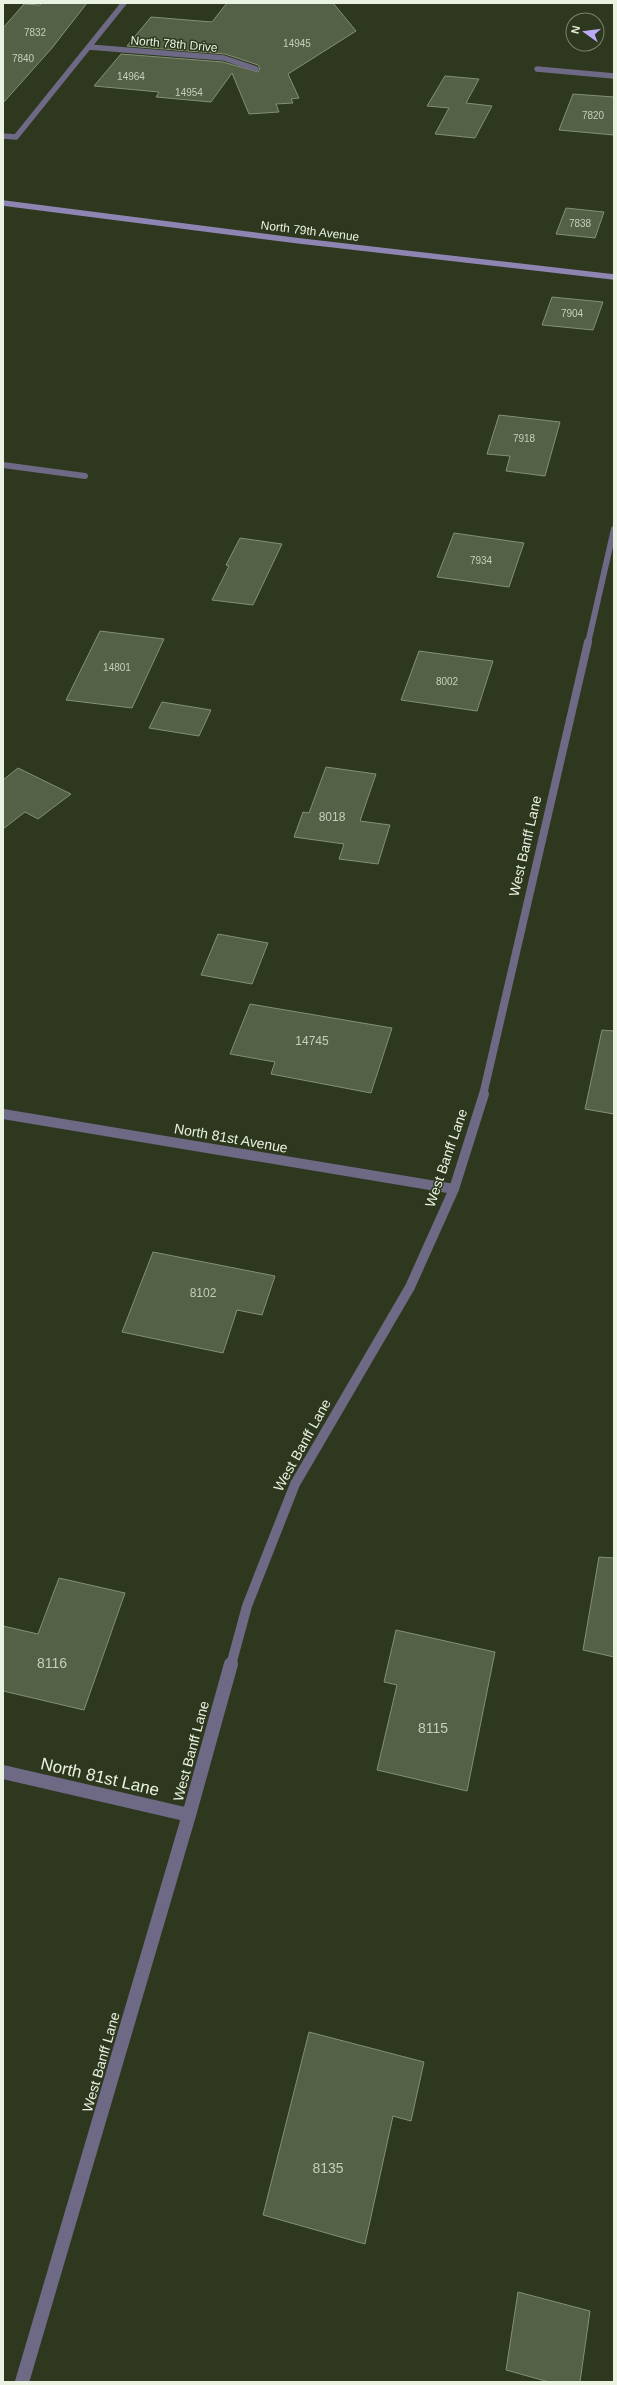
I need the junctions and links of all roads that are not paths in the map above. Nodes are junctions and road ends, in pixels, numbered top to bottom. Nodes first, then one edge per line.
1 (124, 3) edge
2 (89, 47) junction
3 (256, 69) dead end
4 (537, 69) dead end
5 (614, 76) edge
6 (3, 136) edge
7 (3, 203) edge
8 (614, 277) edge
9 (3, 465) edge
10 (85, 476) dead end
11 (614, 529) edge
12 (3, 1114) edge
13 (454, 1189) junction
14 (3, 1772) edge
15 (189, 1816) junction
16 (22, 2382) edge

1 - 2 street
2 - 3 street, North 78th Drive
2 - 6 street
4 - 5 street
7 - 8 street, North 79th Avenue
9 - 10 street
11 - 13 street, West Banff Lane
12 - 13 street, North 81st Avenue
13 - 15 street, West Banff Lane
14 - 15 street, North 81st Lane
15 - 16 street, West Banff Lane

